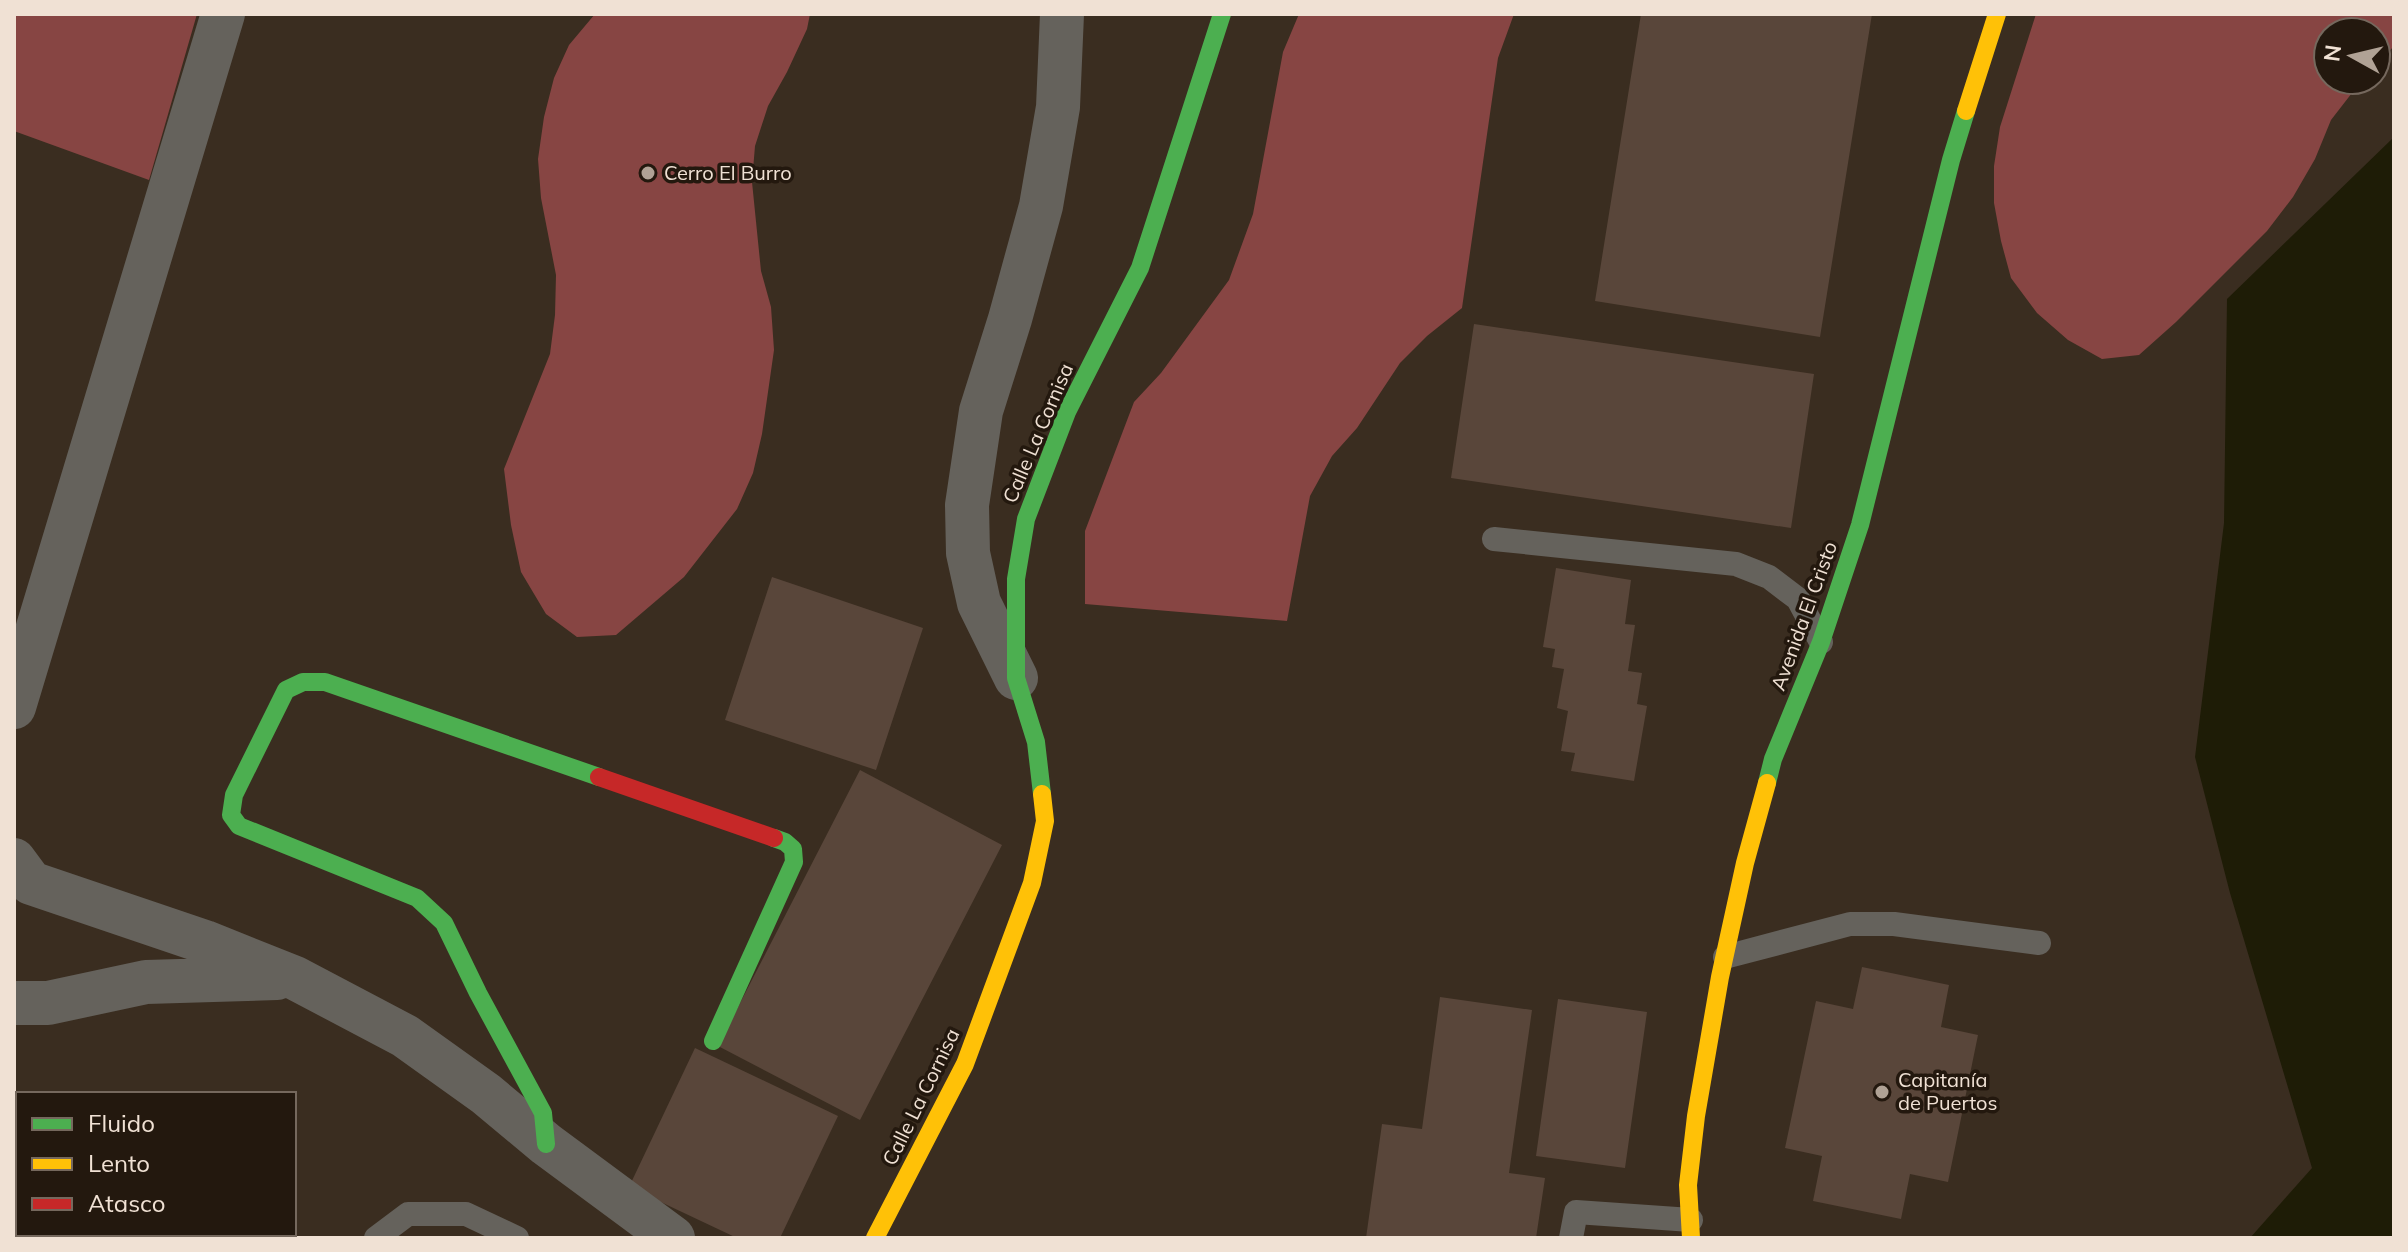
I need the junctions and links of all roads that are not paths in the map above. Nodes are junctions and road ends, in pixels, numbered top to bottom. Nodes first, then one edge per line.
1 (223, 14) edge
2 (1062, 14) edge
3 (1222, 14) edge
4 (1997, 14) edge
5 (1494, 539) dead end
6 (1821, 642) junction
7 (1016, 678) junction
8 (14, 707) edge
9 (14, 860) edge
10 (2039, 943) dead end
11 (1725, 957) junction
12 (295, 978) junction
13 (14, 1003) edge
14 (713, 1041) dead end
15 (546, 1144) junction
16 (1691, 1229) edge
17 (376, 1238) edge
18 (517, 1238) edge
19 (673, 1238) edge
20 (875, 1238) edge
21 (1571, 1238) edge

1 - 8 street
2 - 7 street
3 - 7 street, Calle La Cornisa
4 - 6 street, Avenida El Cristo
5 - 6 lane
6 - 11 street, Avenida El Cristo
7 - 20 street, Calle La Cornisa
9 - 12 street
10 - 11 lane
11 - 16 street, Avenida El Cristo
12 - 13 street
12 - 15 street
14 - 15 street
15 - 19 street
16 - 21 lane
17 - 18 lane

